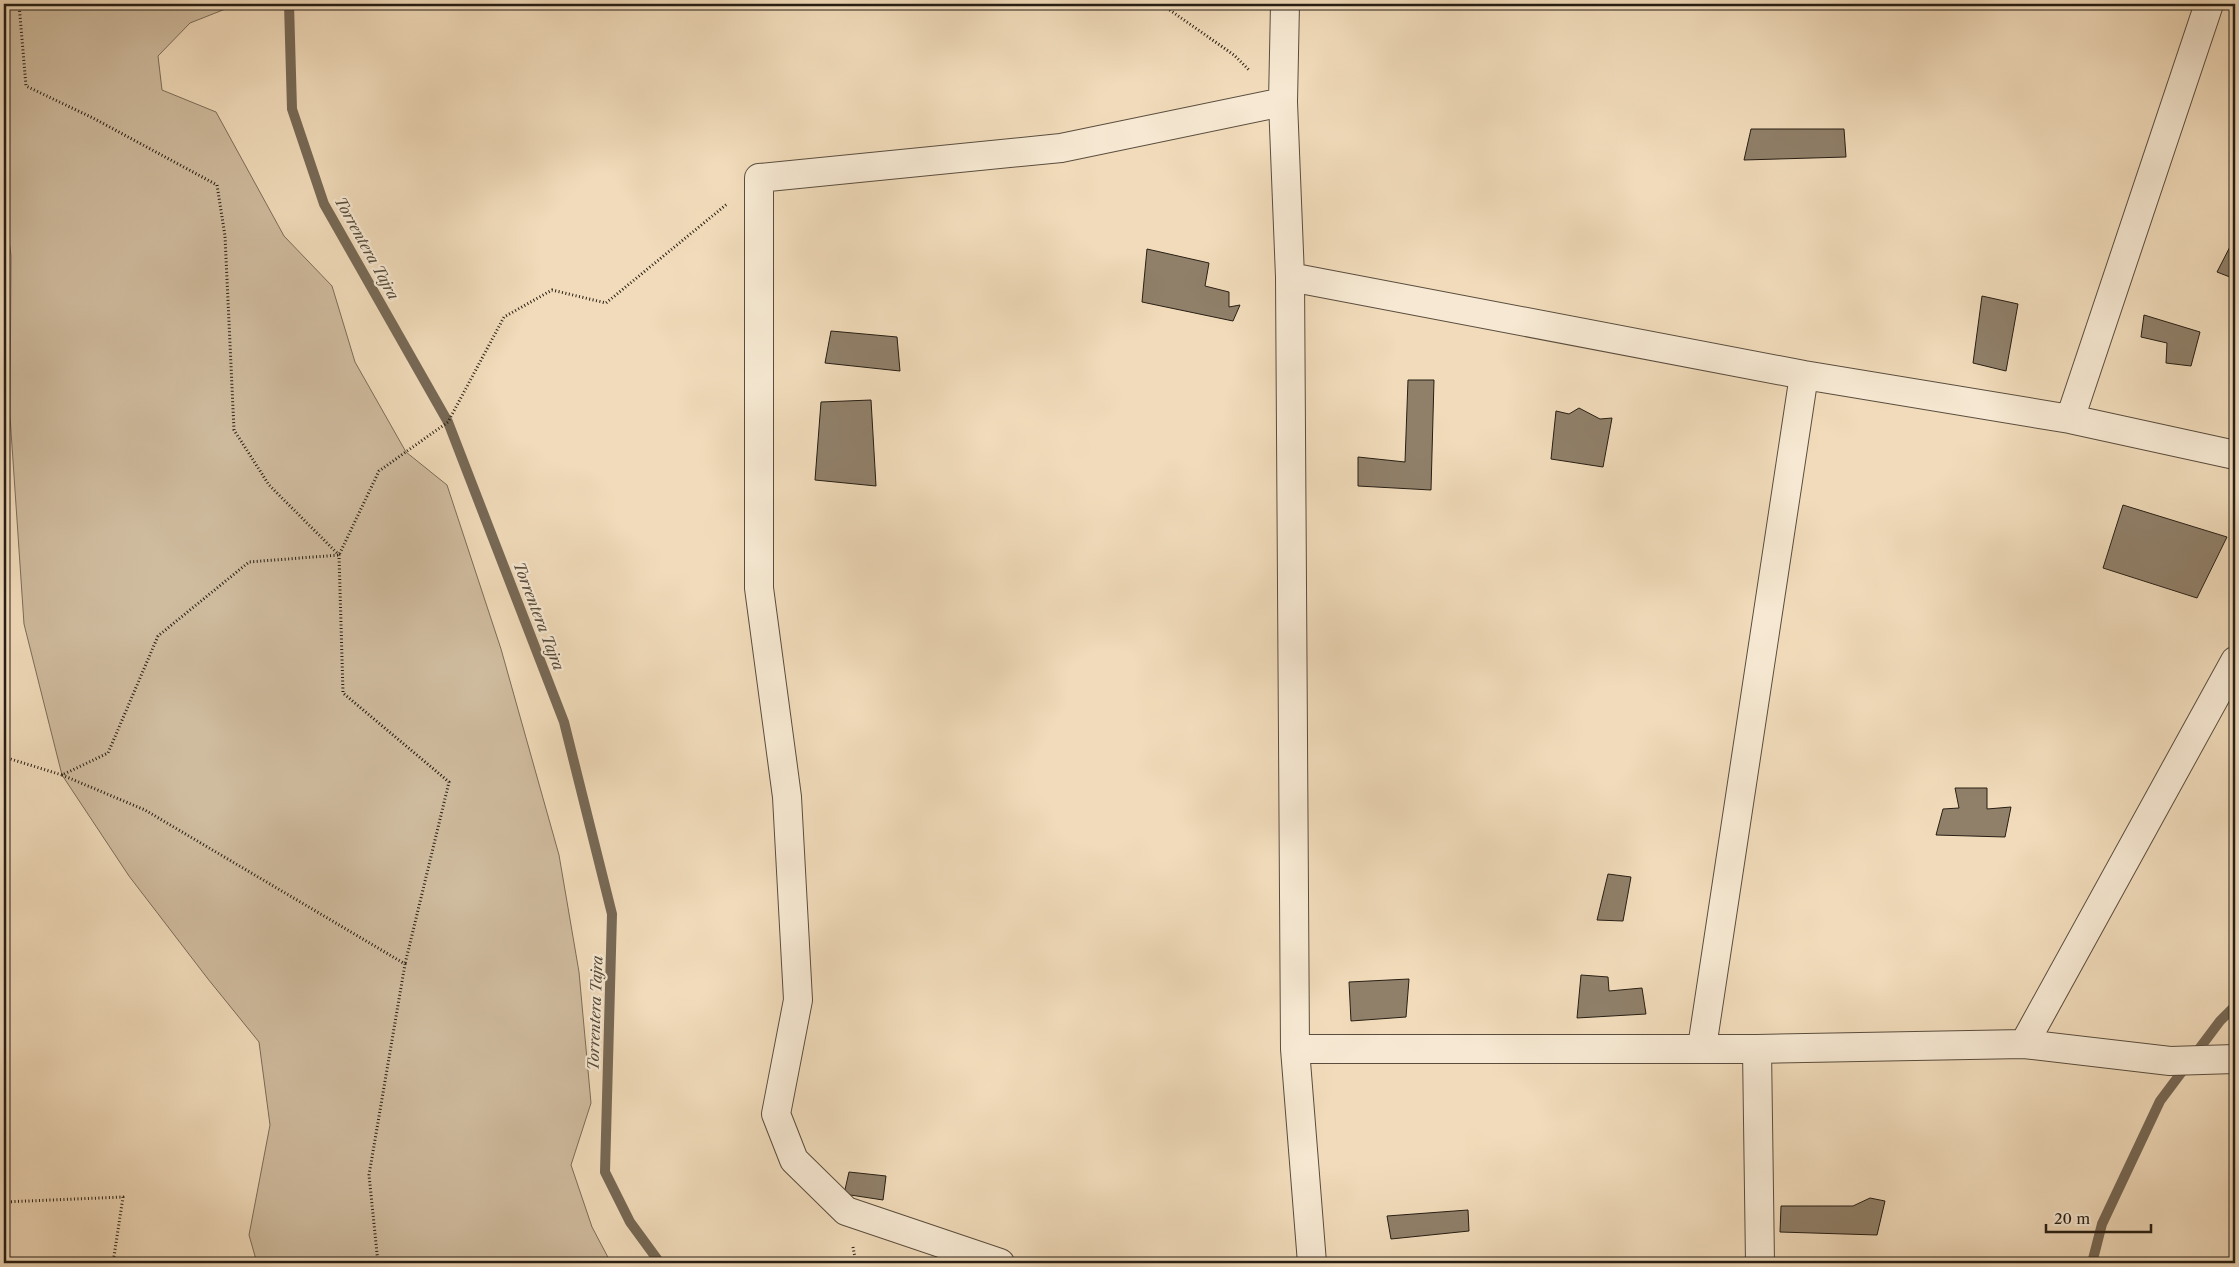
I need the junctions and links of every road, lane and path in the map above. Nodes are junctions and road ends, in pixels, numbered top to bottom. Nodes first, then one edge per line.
1 (19, 4) edge
2 (1161, 4) edge
3 (1285, 4) edge
4 (2210, 4) edge
5 (1284, 102) junction
6 (759, 178) junction
7 (1290, 277) junction
8 (1804, 375) junction
9 (2070, 419) junction
10 (2235, 454) edge
11 (339, 556) junction
12 (2235, 661) edge
13 (4, 757) edge
14 (62, 775) junction
15 (405, 964) junction
16 (2024, 1044) junction
17 (1702, 1048) junction
18 (1757, 1049) junction
19 (1295, 1050) junction
20 (2226, 1060) edge
21 (4, 1202) edge
22 (113, 1263) edge
23 (378, 1263) edge
24 (1000, 1263) edge
25 (1312, 1263) edge
26 (1760, 1263) edge

1 - 11 path
2 - 5 path
3 - 5 street
4 - 9 street
5 - 6 street
5 - 7 street
6 - 11 path
6 - 24 street
7 - 8 street
7 - 19 street
8 - 9 street
8 - 17 street
9 - 10 street
11 - 14 path
11 - 15 path
12 - 16 street
13 - 14 path
14 - 15 path
15 - 23 path
16 - 18 street
16 - 20 street
17 - 18 street
17 - 19 street
18 - 26 street
19 - 25 street
21 - 22 path

